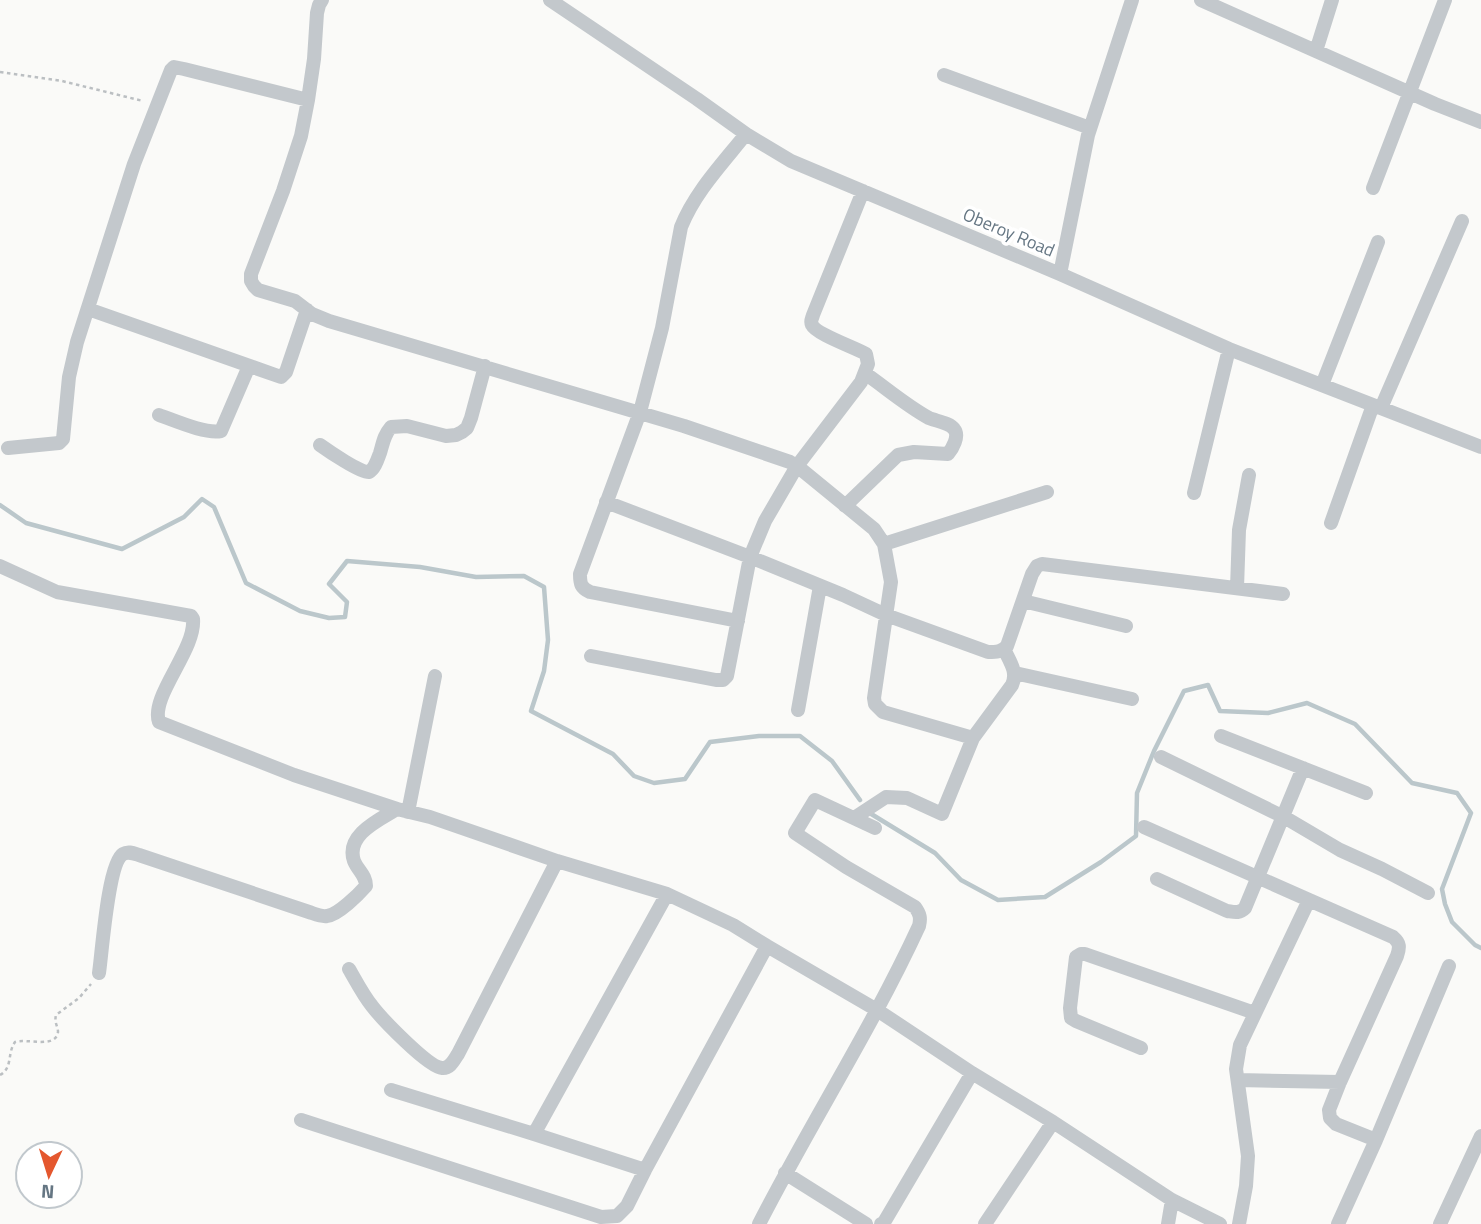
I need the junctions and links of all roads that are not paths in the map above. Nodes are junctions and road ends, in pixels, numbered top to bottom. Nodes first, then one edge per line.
1 (323, 0) edge
2 (550, 0) edge
3 (1132, 0) edge
4 (1200, 0) edge
5 (1332, 0) edge
6 (1445, 0) edge
7 (1316, 51) junction
8 (944, 75) dead end
9 (1410, 92) junction
10 (308, 100) junction
11 (1481, 122) edge
12 (1090, 128) junction
13 (746, 134) junction
14 (1373, 188) dead end
15 (863, 191) junction
16 (1462, 221) dead end
17 (1378, 242) dead end
18 (1060, 274) junction
19 (88, 309) junction
20 (307, 310) junction
21 (1229, 349) junction
22 (249, 366) junction
23 (485, 366) junction
24 (866, 374) junction
25 (1322, 385) junction
26 (1377, 407) junction
27 (640, 412) junction
28 (159, 415) dead end
29 (320, 445) dead end
30 (1481, 447) edge
31 (8, 448) dead end
32 (797, 466) junction
33 (1249, 475) dead end
34 (1047, 492) dead end
35 (1194, 493) dead end
36 (607, 502) junction
37 (845, 506) junction
38 (1331, 523) dead end
39 (884, 544) junction
40 (750, 557) junction
41 (0, 566) edge
42 (820, 586) junction
43 (1237, 588) junction
44 (1283, 594) dead end
45 (1023, 601) junction
46 (886, 615) junction
47 (738, 621) junction
48 (1126, 626) dead end
49 (1004, 649) junction
50 (591, 656) dead end
51 (1015, 673) junction
52 (435, 676) dead end
53 (1132, 699) dead end
54 (799, 710) dead end
55 (1221, 736) dead end
56 (973, 738) junction
57 (1161, 757) dead end
58 (1303, 768) junction
59 (1366, 793) dead end
60 (402, 810) junction
61 (1284, 817) junction
62 (854, 818) junction
63 (1144, 827) dead end
64 (875, 828) dead end
65 (557, 861) junction
66 (1258, 878) junction
67 (1157, 879) dead end
68 (1428, 893) dead end
69 (667, 894) junction
70 (1309, 900) junction
71 (767, 946) junction
72 (1449, 966) dead end
73 (349, 969) dead end
74 (99, 973) road end
75 (877, 1010) junction
76 (1255, 1013) junction
77 (1141, 1048) dead end
78 (972, 1073) junction
79 (1238, 1080) junction
80 (1340, 1082) junction
81 (391, 1090) dead end
82 (301, 1120) dead end
83 (1053, 1122) junction
84 (534, 1134) junction
85 (1481, 1136) edge
86 (1376, 1140) junction
87 (645, 1170) junction
88 (785, 1173) junction
89 (1172, 1200) junction
90 (622, 1220) edge
91 (759, 1224) edge
92 (866, 1224) edge
93 (882, 1224) edge
94 (985, 1224) edge
95 (1168, 1224) edge
96 (1220, 1224) edge
97 (1239, 1224) edge
98 (1338, 1224) edge
99 (1440, 1224) edge

1 - 10 street
2 - 13 street, Oberoy Road
3 - 12 street
4 - 7 street
5 - 7 street
6 - 9 street
7 - 9 street
8 - 12 street
9 - 11 street
9 - 14 street
10 - 19 street
10 - 20 street
12 - 18 street
13 - 15 street, Oberoy Road
13 - 27 street
15 - 18 street, Oberoy Road
15 - 24 street
16 - 26 street
17 - 25 street
18 - 21 street, Oberoy Road
19 - 22 street
19 - 31 street
20 - 22 street
20 - 23 street
21 - 25 street, Oberoy Road
21 - 35 street
22 - 28 street
23 - 27 street
23 - 29 street
24 - 32 street
24 - 37 street
25 - 26 street, Oberoy Road
26 - 30 street, Oberoy Road
26 - 38 street
27 - 32 street
27 - 36 street
32 - 37 street
32 - 40 street
33 - 43 street
34 - 39 street
36 - 40 street
36 - 47 street
37 - 39 street
39 - 46 street
40 - 42 street
40 - 47 street
41 - 60 street
42 - 46 street
42 - 54 street
43 - 44 street
43 - 45 street
45 - 48 street
45 - 49 street
46 - 49 street
46 - 56 street
47 - 50 street
49 - 51 street
51 - 53 street
51 - 56 street
52 - 60 street
55 - 58 street
56 - 62 street
57 - 61 street
58 - 59 street
58 - 61 street
60 - 65 street
60 - 74 street
61 - 66 street
61 - 68 street
62 - 64 street
62 - 75 street
63 - 66 street
65 - 69 street
65 - 73 street
66 - 67 street
66 - 70 street
69 - 71 street
69 - 84 street
70 - 76 street
70 - 80 street
71 - 75 street
71 - 87 street
72 - 86 street
75 - 78 street
75 - 88 street
76 - 77 street
76 - 79 street
78 - 83 street
78 - 93 street
79 - 80 street
79 - 97 street
80 - 86 street
81 - 84 street
82 - 90 street
83 - 89 street
83 - 94 street
84 - 87 street
85 - 99 street
86 - 98 street
87 - 90 street
88 - 91 street
88 - 92 street
89 - 95 street
89 - 96 street

